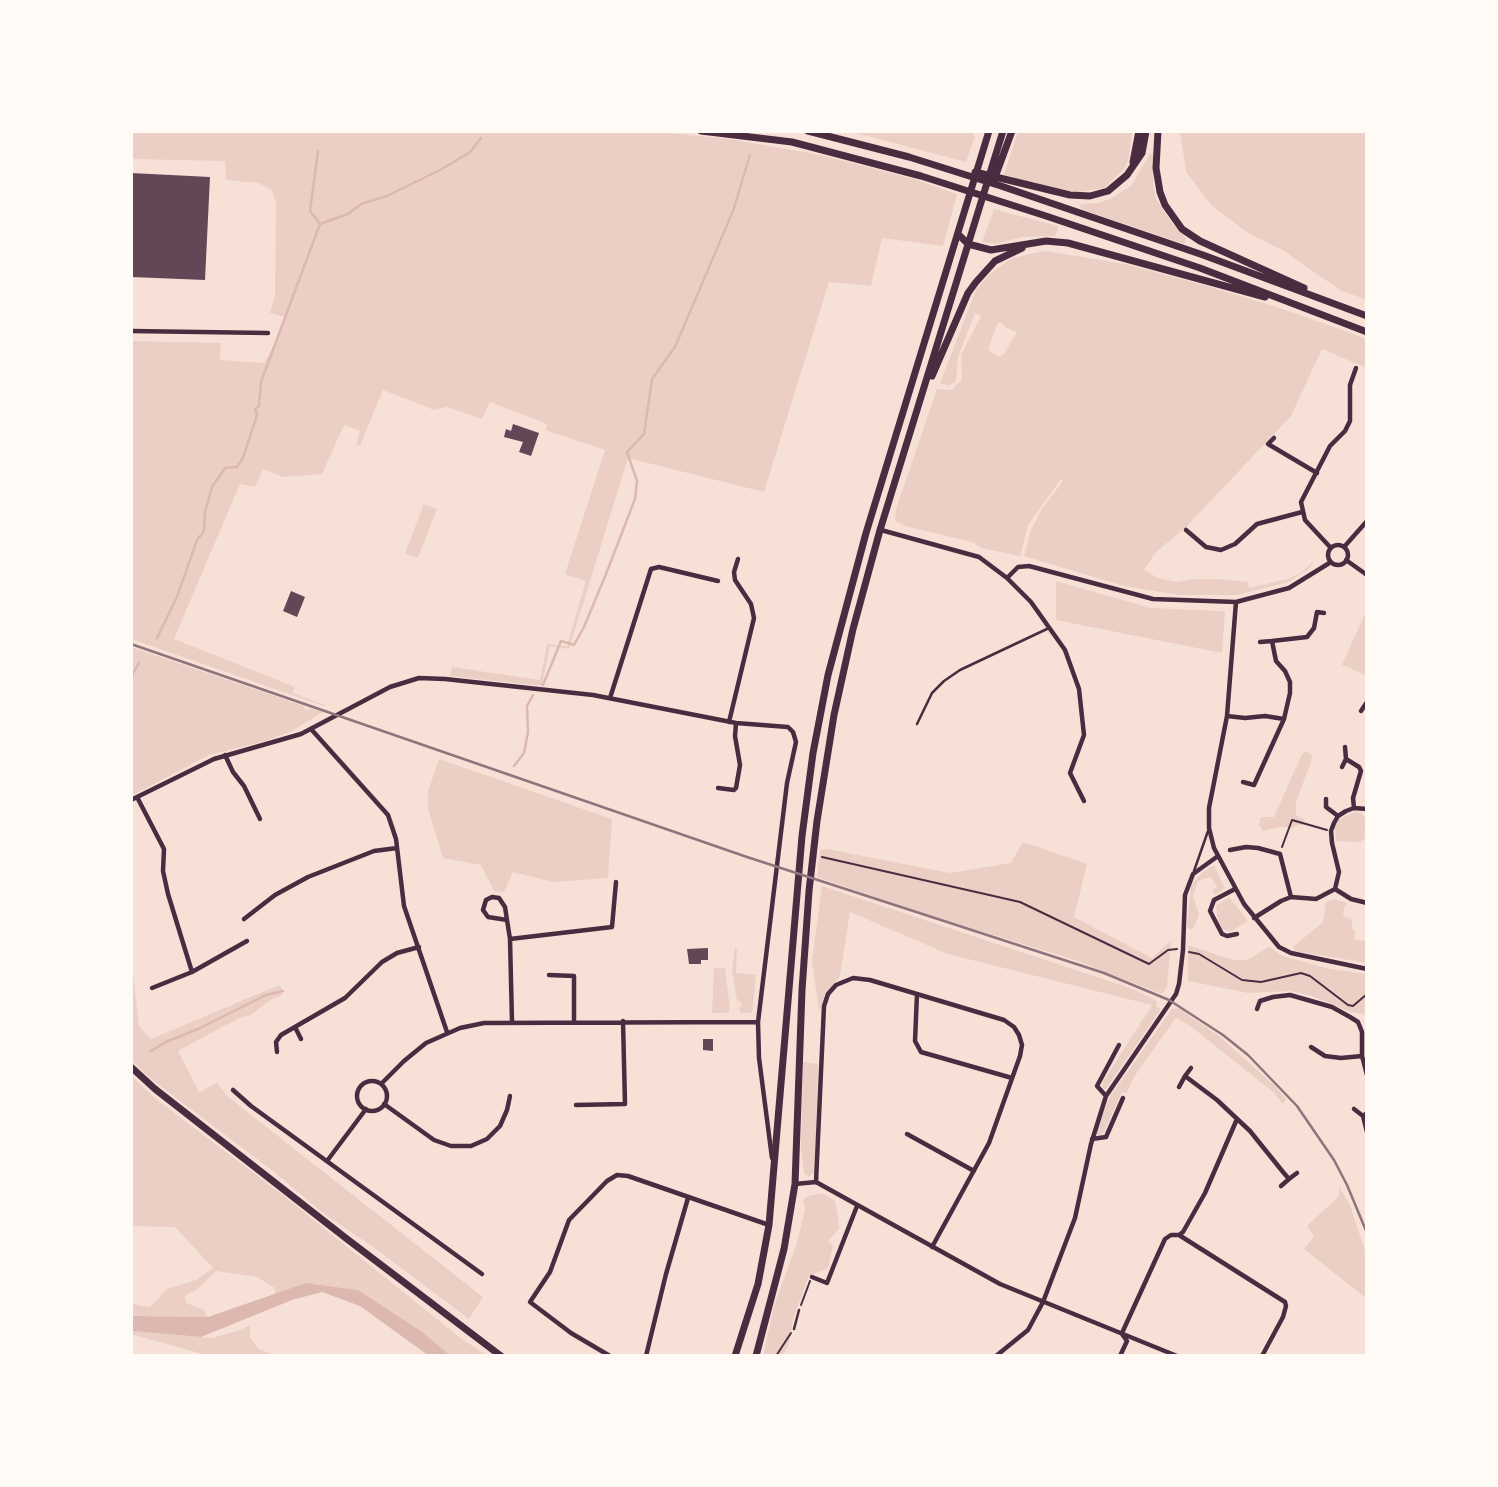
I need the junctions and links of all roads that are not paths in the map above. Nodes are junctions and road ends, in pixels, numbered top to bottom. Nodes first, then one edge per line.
1 (701, 131) edge
2 (808, 131) edge
3 (989, 131) edge
4 (1003, 131) edge
5 (1012, 131) edge
6 (1139, 131) edge
7 (1146, 131) edge
8 (1158, 131) edge
9 (1002, 148) junction
10 (909, 157) junction
11 (1127, 176) junction
12 (959, 230) junction
13 (1046, 241) junction
14 (968, 244) junction
15 (1321, 298) junction
16 (1310, 310) junction
17 (1367, 316) edge
18 (131, 331) edge
19 (1367, 332) edge
20 (268, 333) dead end
21 (1356, 368) dead end
22 (927, 381) junction
23 (1273, 438) dead end
24 (1317, 473) junction
25 (1302, 512) junction
26 (1367, 522) edge
27 (880, 530) junction
28 (1186, 530) dead end
29 (1330, 547) junction
30 (1345, 547) junction
31 (738, 559) dead end
32 (1346, 561) junction
33 (1331, 562) junction
34 (1367, 575) edge
35 (1007, 578) junction
36 (718, 581) dead end
37 (1236, 602) junction
38 (1324, 613) dead end
39 (1049, 628) junction
40 (1272, 641) junction
41 (1260, 642) dead end
42 (610, 698) junction
43 (1367, 702) edge
44 (1361, 711) dead end
45 (1227, 716) junction
46 (1284, 719) junction
47 (729, 722) junction
48 (736, 723) junction
49 (918, 724) dead end
50 (311, 729) junction
51 (1345, 747) dead end
52 (225, 755) junction
53 (1346, 760) junction
54 (1342, 767) dead end
55 (1243, 782) dead end
56 (718, 788) dead end
57 (134, 799) edge
58 (1326, 799) dead end
59 (1084, 801) dead end
60 (1354, 808) junction
61 (1367, 809) edge
62 (1338, 816) junction
63 (260, 819) dead end
64 (1209, 828) junction
65 (397, 848) junction
66 (1230, 850) dead end
67 (1218, 856) junction
68 (1193, 874) junction
69 (616, 882) dead end
70 (1235, 889) junction
71 (1335, 889) junction
72 (1291, 897) junction
73 (1367, 903) edge
74 (1254, 918) junction
75 (244, 919) dead end
76 (507, 920) junction
77 (1237, 934) dead end
78 (510, 939) junction
79 (247, 941) dead end
80 (418, 947) junction
81 (1367, 968) edge
82 (192, 972) junction
83 (548, 975) dead end
84 (152, 988) dead end
85 (917, 994) junction
86 (1257, 1009) dead end
87 (574, 1021) junction
88 (623, 1021) junction
89 (512, 1022) junction
90 (758, 1022) junction
91 (295, 1027) junction
92 (447, 1032) junction
93 (301, 1039) dead end
94 (1119, 1045) dead end
95 (1311, 1047) dead end
96 (278, 1052) dead end
97 (1362, 1056) junction
98 (131, 1067) edge
99 (1191, 1068) dead end
100 (1367, 1075) edge
101 (1185, 1076) junction
102 (1012, 1078) junction
103 (381, 1084) junction
104 (1179, 1087) dead end
105 (233, 1090) dead end
106 (510, 1096) dead end
107 (1105, 1096) junction
108 (1123, 1098) dead end
109 (384, 1104) junction
110 (576, 1105) dead end
111 (366, 1109) junction
112 (1354, 1109) dead end
113 (1365, 1115) edge
114 (1237, 1119) junction
115 (1367, 1132) edge
116 (908, 1134) dead end
117 (1092, 1139) junction
118 (327, 1161) junction
119 (974, 1171) junction
120 (775, 1173) junction
121 (1297, 1173) dead end
122 (1289, 1180) junction
123 (816, 1182) junction
124 (795, 1184) junction
125 (1281, 1186) dead end
126 (688, 1198) junction
127 (857, 1206) junction
128 (769, 1225) junction
129 (1179, 1235) junction
130 (932, 1247) junction
131 (482, 1274) dead end
132 (812, 1277) road end
133 (1043, 1302) junction
134 (799, 1310) road end
135 (793, 1329) road end
136 (1122, 1333) junction
137 (501, 1356) edge
138 (610, 1356) edge
139 (646, 1356) edge
140 (735, 1356) edge
141 (756, 1356) edge
142 (996, 1356) edge
143 (1120, 1356) edge
144 (1177, 1356) edge
145 (1262, 1356) edge

1 - 16 main road
2 - 10 main road
3 - 12 main road
4 - 9 main road
5 - 9 main road
6 - 11 main road
7 - 11 main road
8 - 15 main road
9 - 14 main road
10 - 11 main road
10 - 15 main road
12 - 14 main road
12 - 120 main road
13 - 14 main road
13 - 16 main road
13 - 22 main road
14 - 22 main road
15 - 17 main road
16 - 19 main road
18 - 20 street
21 - 24 street
22 - 27 main road
23 - 24 street
24 - 25 street
25 - 28 street
25 - 29 street
26 - 30 street
27 - 35 street
27 - 124 main road
29 - 30 street
29 - 33 street
30 - 32 street
31 - 47 street
32 - 33 street
32 - 34 street
33 - 37 street
35 - 37 street
35 - 39 street
36 - 42 street
37 - 45 street
38 - 40 street
39 - 49 lane
39 - 59 street
40 - 41 street
40 - 46 street
42 - 47 street
42 - 50 street
43 - 44 street
45 - 46 street
45 - 64 street
46 - 55 street
47 - 48 street
48 - 56 street
48 - 90 street
50 - 52 street
50 - 65 street
51 - 53 street
52 - 57 street
52 - 63 street
53 - 54 street
53 - 60 street
57 - 82 street
58 - 62 street
60 - 61 street
60 - 62 street
62 - 71 street
64 - 67 street
64 - 68 lane
65 - 75 street
65 - 80 street
66 - 72 street
67 - 68 street
67 - 70 street
68 - 107 street
69 - 78 street
70 - 74 street
70 - 77 street
71 - 72 street
71 - 73 street
72 - 74 street
74 - 81 street
76 - 76 street
76 - 78 street
78 - 89 street
79 - 82 street
80 - 91 street
80 - 92 street
82 - 84 street
83 - 87 street
85 - 102 street
85 - 102 street
85 - 123 street
86 - 97 street
87 - 88 street
87 - 89 street
88 - 90 street
88 - 110 street
89 - 92 street
90 - 120 street
91 - 93 street
91 - 96 street
92 - 103 street
94 - 107 street
95 - 97 street
97 - 100 street
98 - 137 main road
99 - 101 street
101 - 104 street
101 - 114 street
102 - 119 street
103 - 109 street
103 - 111 street
105 - 118 street
106 - 109 street
107 - 117 street
108 - 117 street
109 - 111 street
111 - 118 street
112 - 113 street
113 - 115 street
114 - 122 street
114 - 129 street
116 - 119 street
117 - 133 street
118 - 131 street
119 - 130 street
120 - 128 main road
121 - 122 street
122 - 125 street
123 - 124 street
123 - 127 street
124 - 141 main road
126 - 128 street
126 - 138 street
126 - 139 street
127 - 130 street
127 - 132 street
128 - 140 main road
129 - 136 street
129 - 145 street
130 - 133 street
133 - 136 street
133 - 142 street
134 - 135 lane
136 - 143 street
136 - 144 street

